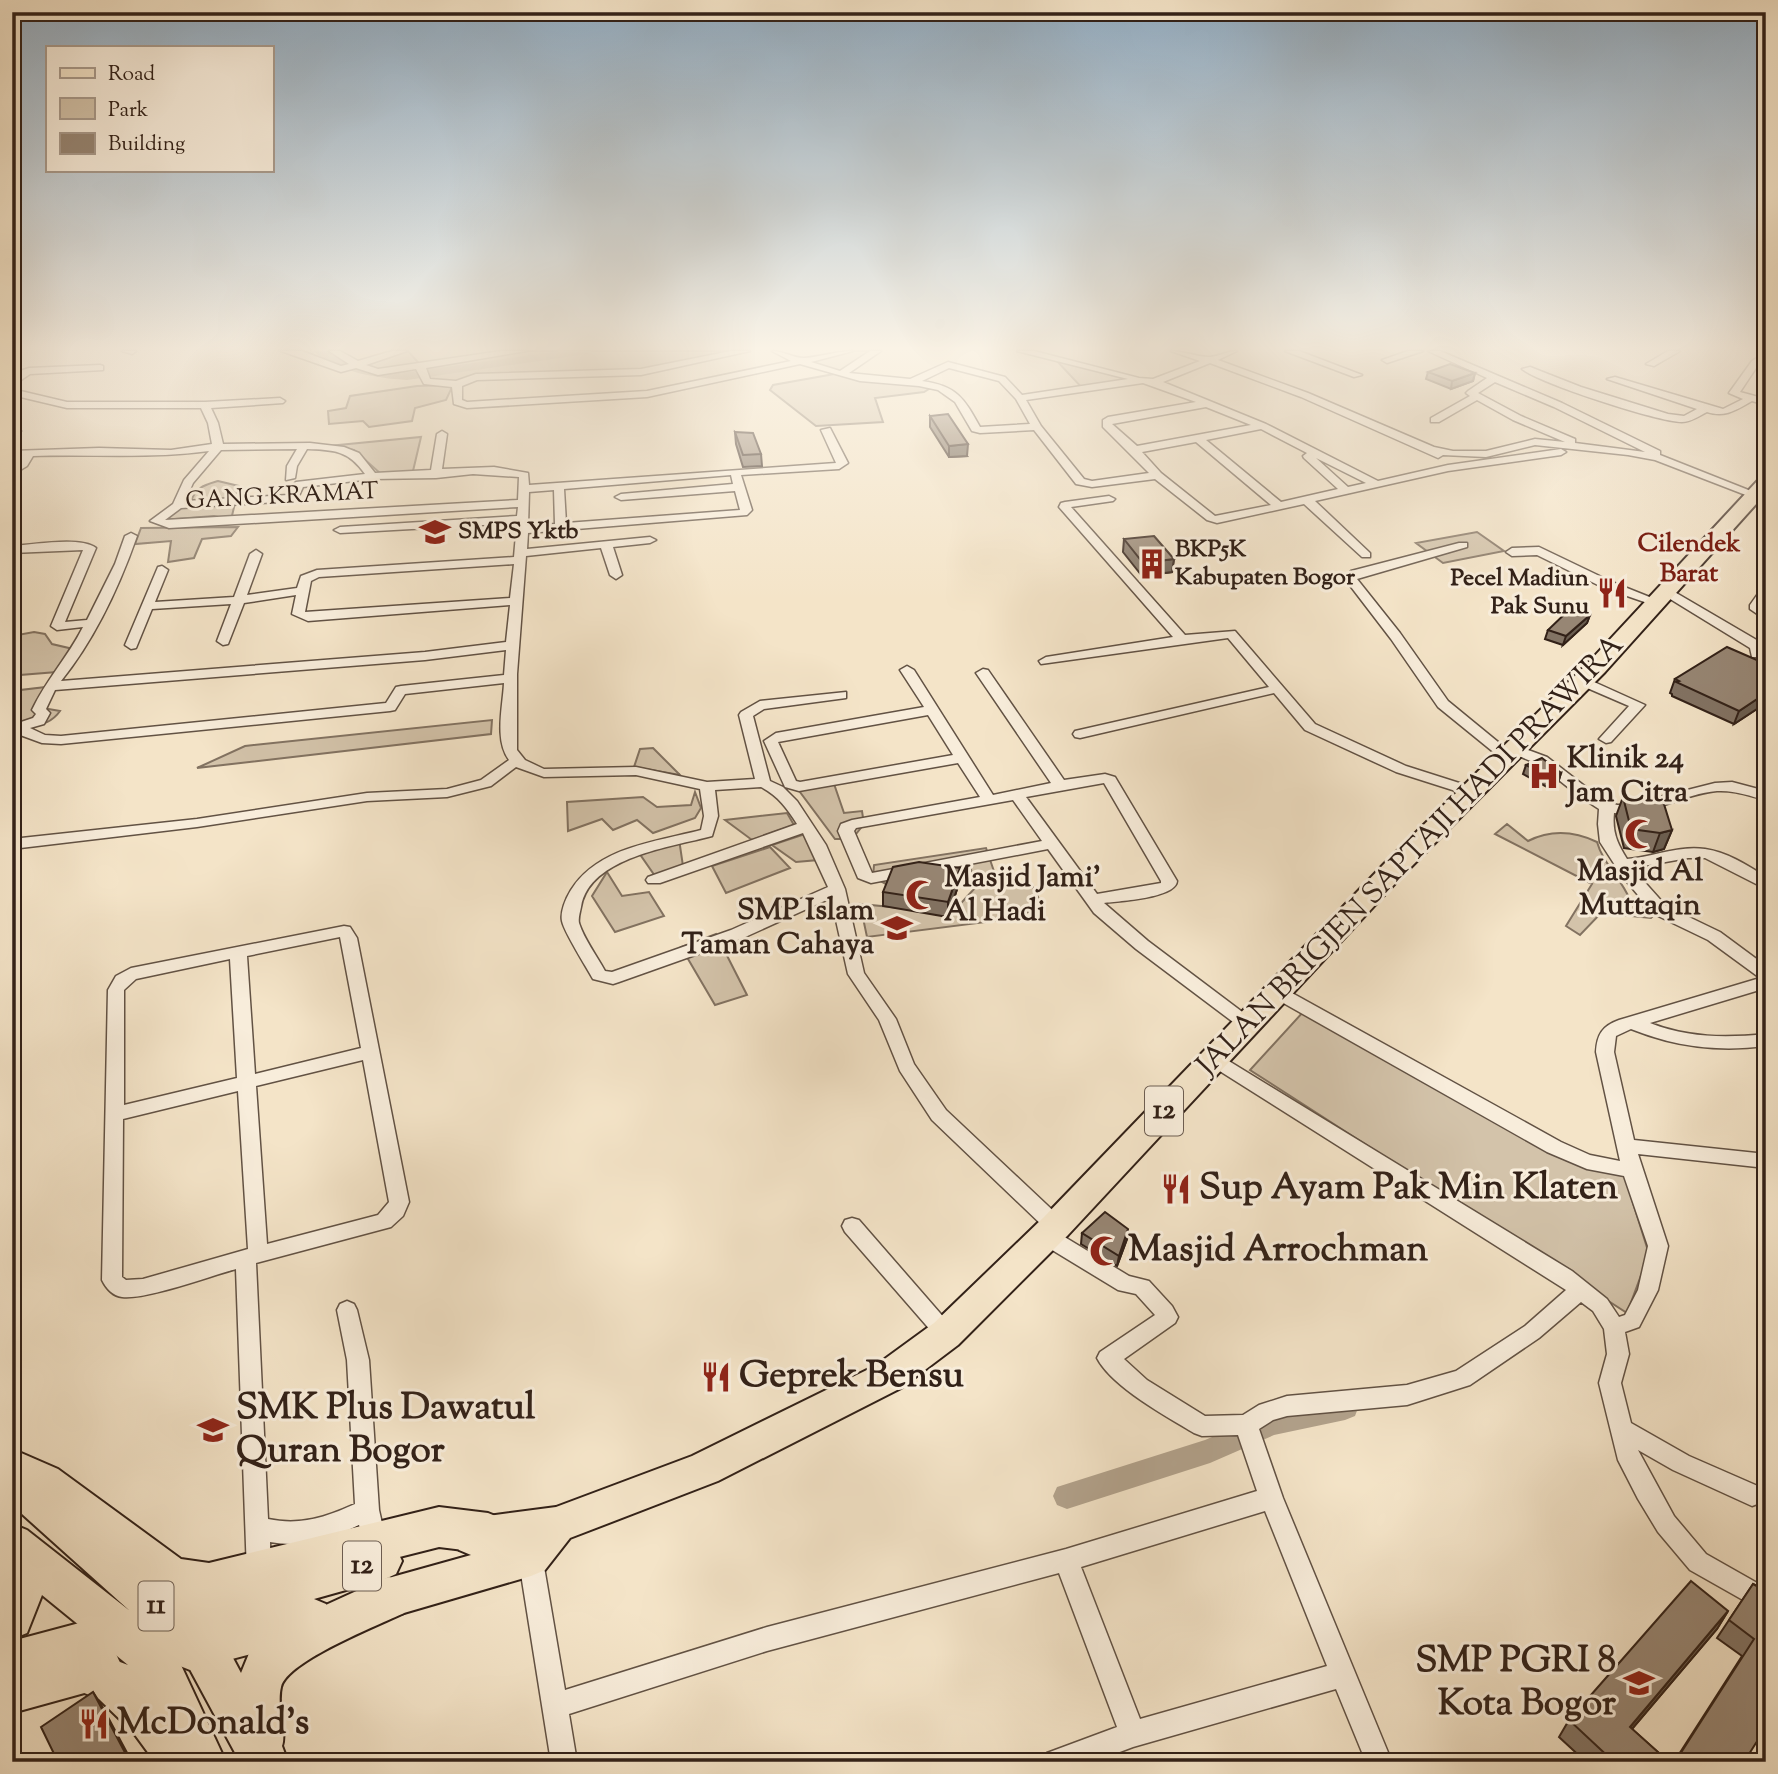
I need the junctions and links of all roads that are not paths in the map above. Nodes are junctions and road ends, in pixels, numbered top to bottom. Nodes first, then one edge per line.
1 (215, 434) edge
2 (828, 434) edge
3 (1042, 434) edge
4 (1117, 434) edge
5 (1224, 434) edge
6 (1278, 434) edge
7 (1394, 434) edge
8 (1556, 434) edge
9 (1620, 434) edge
10 (442, 435) dead end
11 (1199, 439) junction
12 (1293, 441) junction
13 (1535, 442) junction
14 (1583, 446) junction
15 (217, 447) junction
16 (303, 447) junction
17 (1431, 449) junction
18 (1135, 450) junction
19 (1549, 452) junction
20 (12, 454) edge
21 (29, 454) junction
22 (1489, 454) junction
23 (1499, 461) junction
24 (1657, 462) junction
25 (1445, 463) junction
26 (12, 472) edge
27 (436, 475) junction
28 (1157, 475) junction
29 (372, 476) junction
30 (289, 478) dead end
31 (619, 484) dead end
32 (1376, 484) junction
33 (559, 489) dead end
34 (1345, 490) junction
35 (1759, 491) edge
36 (524, 496) junction
37 (621, 497) junction
38 (293, 498) junction
39 (1109, 499) dead end
40 (1308, 501) junction
41 (1277, 504) junction
42 (178, 505) junction
43 (288, 518) junction
44 (625, 523) junction
45 (522, 524) junction
46 (561, 528) junction
47 (340, 530) dead end
48 (131, 536) dead end
49 (650, 540) dead end
50 (606, 545) junction
51 (1463, 545) dead end
52 (1512, 552) dead end
53 (14, 553) edge
54 (256, 554) dead end
55 (1366, 555) dead end
56 (521, 557) junction
57 (162, 570) dead end
58 (616, 575) dead end
59 (301, 591) junction
60 (1766, 591) edge
61 (1661, 596) junction
62 (237, 600) junction
63 (518, 601) junction
64 (147, 606) junction
65 (1766, 616) edge
66 (91, 623) junction
67 (1182, 639) junction
68 (223, 641) dead end
69 (131, 645) dead end
70 (513, 645) junction
71 (1757, 654) dead end
72 (1046, 662) dead end
73 (907, 670) dead end
74 (983, 673) dead end
75 (510, 678) junction
76 (1583, 681) junction
77 (50, 686) junction
78 (1276, 689) junction
79 (841, 695) dead end
80 (932, 710) junction
81 (15, 729) edge
82 (1080, 734) dead end
83 (1606, 739) dead end
84 (1511, 752) junction
85 (962, 758) junction
86 (516, 761) junction
87 (763, 783) junction
88 (1060, 785) junction
89 (707, 786) junction
90 (1469, 792) junction
91 (1765, 794) edge
92 (1017, 795) junction
93 (988, 799) junction
94 (1607, 807) junction
95 (807, 826) junction
96 (1054, 843) junction
97 (12, 844) edge
98 (1622, 864) junction
99 (654, 880) dead end
100 (1766, 884) edge
101 (836, 889) junction
102 (1092, 900) junction
103 (238, 952) junction
104 (1766, 974) edge
105 (1766, 982) edge
106 (1277, 992) junction
107 (1632, 1022) junction
108 (1247, 1024) junction
109 (1766, 1040) edge
110 (371, 1052) junction
111 (1213, 1059) junction
112 (246, 1083) junction
113 (115, 1114) junction
114 (1627, 1146) junction
115 (1766, 1161) edge
116 (1632, 1170) junction
117 (852, 1226) dead end
118 (1051, 1231) junction
119 (252, 1257) junction
120 (1581, 1289) junction
121 (347, 1310) dead end
122 (1614, 1327) junction
123 (946, 1335) junction
124 (1623, 1430) junction
125 (1248, 1431) junction
126 (12, 1467) edge
127 (12, 1479) edge
128 (1752, 1495) dead end
129 (1271, 1498) junction
130 (371, 1525) junction
131 (256, 1528) junction
132 (525, 1536) junction
133 (20, 1550) edge
134 (1066, 1560) junction
135 (260, 1583) junction
136 (389, 1598) junction
137 (1766, 1601) edge
138 (12, 1618) edge
139 (149, 1637) junction
140 (202, 1647) junction
141 (12, 1661) edge
142 (88, 1672) junction
143 (1342, 1675) junction
144 (12, 1692) edge
145 (555, 1706) junction
146 (1133, 1734) junction
147 (184, 1762) edge
148 (203, 1762) edge
149 (265, 1762) edge
150 (564, 1762) edge
151 (1056, 1762) edge
152 (1379, 1762) edge

1 - 15 street
2 - 36 street, GANG KRAMAT
3 - 28 street
4 - 18 street
5 - 11 street
6 - 12 street
7 - 17 street
8 - 14 street
9 - 24 street
10 - 27 street
11 - 18 street
11 - 41 street
12 - 32 street
12 - 34 street
13 - 14 street
13 - 19 street
13 - 22 street
14 - 24 street
15 - 16 street
15 - 21 street
15 - 42 street
16 - 29 street
16 - 30 street
17 - 22 street
17 - 25 street
18 - 28 street
19 - 23 street
19 - 24 street
20 - 21 street
21 - 26 street
22 - 23 street
23 - 25 street
24 - 35 street
25 - 32 street
27 - 29 street
27 - 36 street
28 - 41 street
29 - 38 street
31 - 37 street
32 - 34 street
33 - 46 street
34 - 40 street
35 - 61 main road, JALAN BRIGJEN SAPTAJI HADI PRAWIRA / 12
36 - 43 street, GANG KRAMAT
36 - 45 street
37 - 44 street
37 - 44 street
38 - 42 street
38 - 43 street
39 - 67 street
40 - 41 street
40 - 55 street
42 - 43 street, GANG KRAMAT
44 - 46 street
45 - 46 street
45 - 47 street
45 - 56 street
48 - 66 street
49 - 50 street
50 - 56 street
50 - 58 street
51 - 84 street
52 - 61 street
53 - 66 street
54 - 62 street
56 - 59 street
56 - 63 street
57 - 64 street
59 - 62 street
59 - 63 street
60 - 65 street
61 - 71 street
61 - 76 main road, JALAN BRIGJEN SAPTAJI HADI PRAWIRA / 12
62 - 64 street
62 - 68 street
63 - 70 street
64 - 69 street
66 - 77 street
67 - 72 street
67 - 78 street
70 - 75 street
70 - 77 street
73 - 80 street
74 - 88 street
75 - 81 street
75 - 86 street
76 - 83 street
76 - 84 main road, JALAN BRIGJEN SAPTAJI HADI PRAWIRA / 12
77 - 81 street
78 - 82 street
78 - 90 street
79 - 87 street
80 - 85 street
80 - 85 street
84 - 90 main road, JALAN BRIGJEN SAPTAJI HADI PRAWIRA / 12
84 - 94 street
85 - 93 street
86 - 89 street
86 - 97 street
87 - 89 street
87 - 95 street
88 - 92 street
88 - 102 street
89 - 101 street
90 - 106 main road, JALAN BRIGJEN SAPTAJI HADI PRAWIRA / 12
91 - 94 street
92 - 93 street
92 - 96 street
93 - 96 street
94 - 98 street
95 - 99 street
95 - 101 street
96 - 102 street
98 - 100 street
98 - 104 street
101 - 118 street
102 - 108 street
103 - 110 street
103 - 112 street
103 - 113 street
105 - 107 street
106 - 108 main road, JALAN BRIGJEN SAPTAJI HADI PRAWIRA / 12
106 - 116 street
107 - 109 street
107 - 114 street
108 - 111 main road, JALAN BRIGJEN SAPTAJI HADI PRAWIRA / 12
110 - 112 street
110 - 119 street
111 - 118 main road, JALAN BRIGJEN SAPTAJI HADI PRAWIRA / 12
111 - 120 street
112 - 113 street
112 - 119 street
113 - 119 street
114 - 115 street
114 - 116 street
116 - 122 street
117 - 123 street
118 - 123 main road, JALAN BRIGJEN SAPTAJI HADI PRAWIRA / 12
118 - 125 street
119 - 131 street
120 - 122 street
120 - 125 street
121 - 130 street
122 - 124 street
123 - 132 main road, JALAN BRIGJEN SAPTAJI HADI PRAWIRA / 12
124 - 128 street
124 - 137 street
125 - 129 street
126 - 135 highway
127 - 139 highway, 11
129 - 134 street
129 - 143 street
130 - 131 street
130 - 132 highway
130 - 135 highway
131 - 135 street
132 - 135 main road, 12
132 - 136 main road, 12
132 - 145 street
133 - 138 highway
133 - 139 highway, 11
134 - 145 street
134 - 146 street
135 - 139 main road, 12
136 - 140 main road, 12
136 - 149 highway, 12
139 - 140 highway, 11
139 - 141 main road, 12
139 - 142 main road, 12
139 - 148 highway, 11
140 - 149 highway, 11
142 - 144 main road, 12
142 - 147 highway
143 - 146 street
143 - 152 street
145 - 150 street
146 - 151 street

